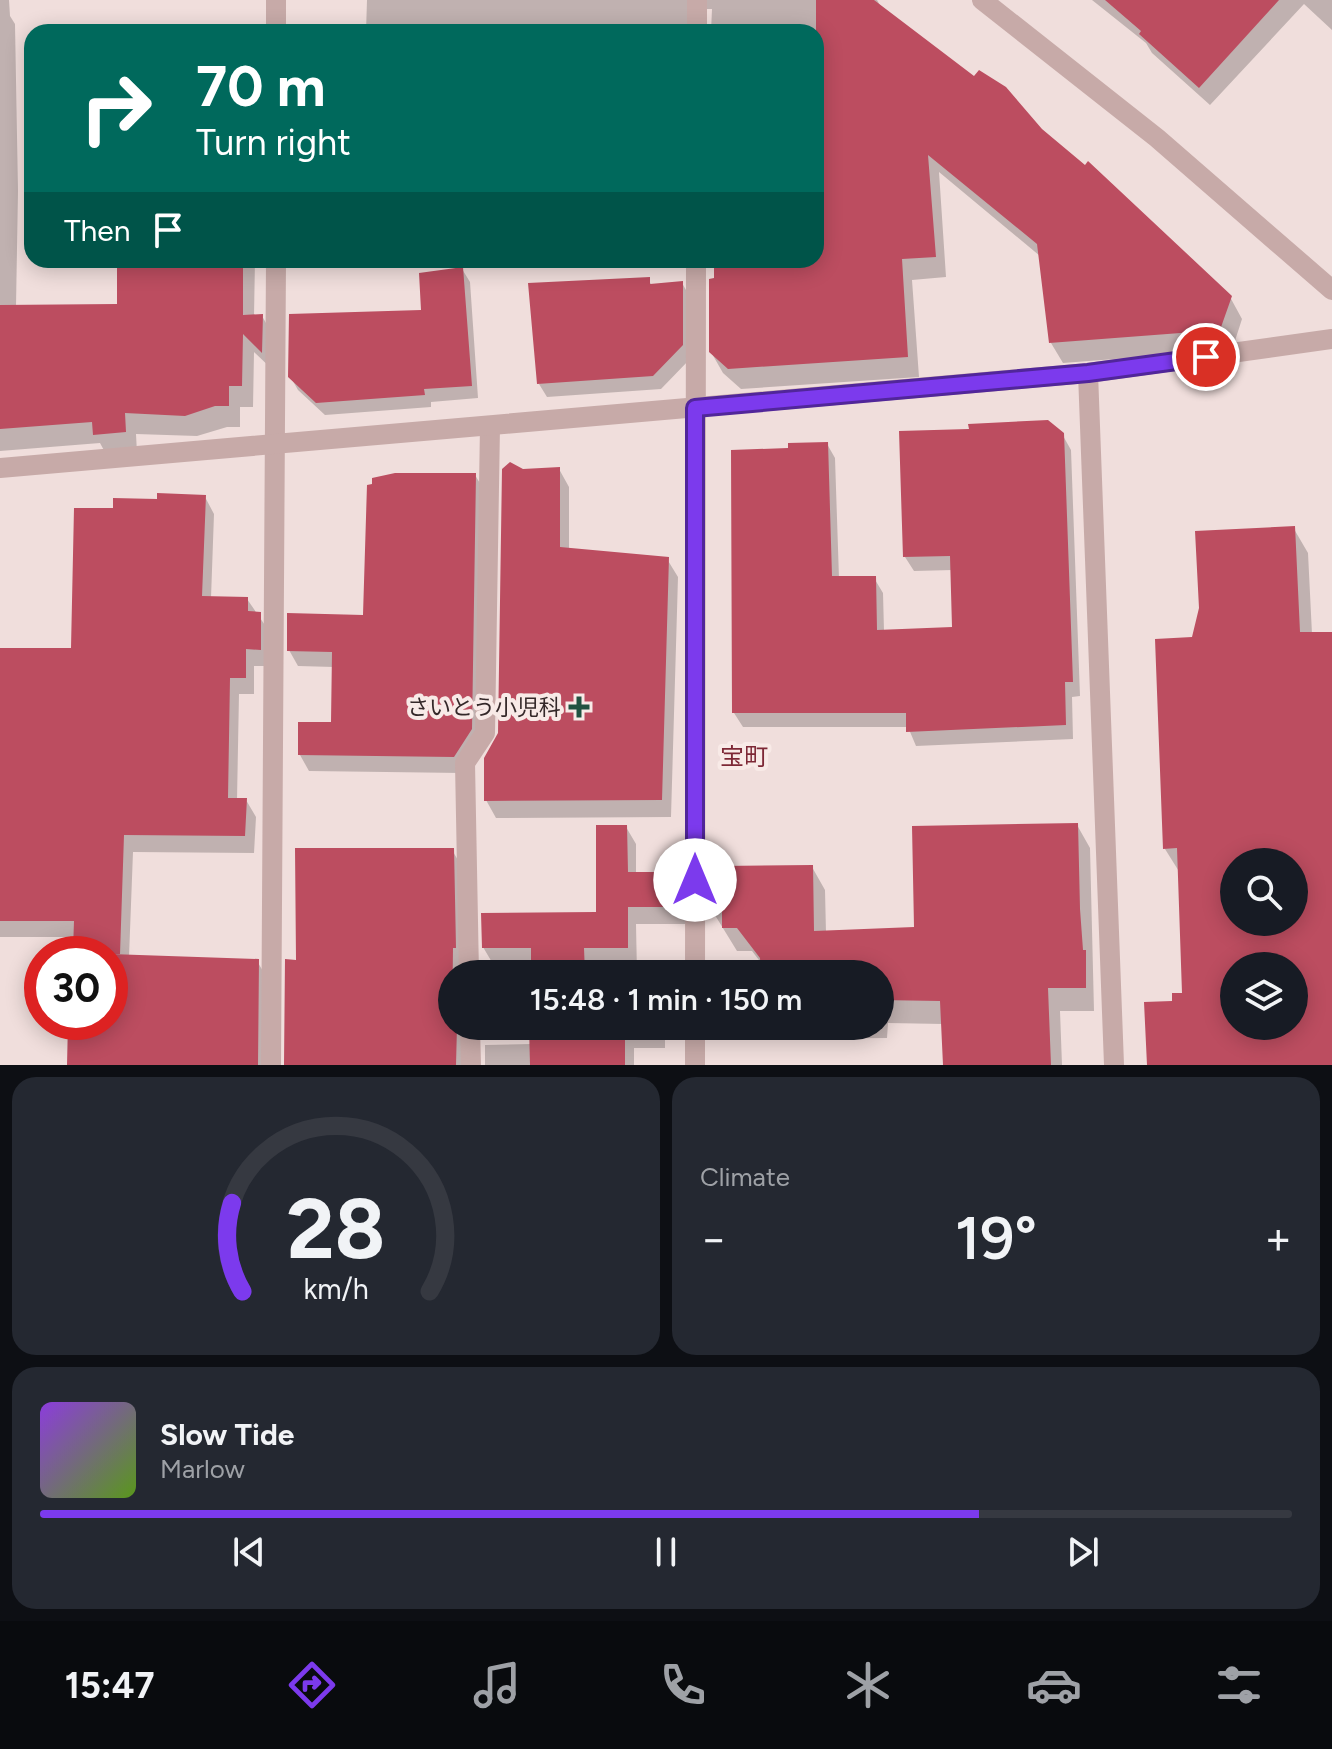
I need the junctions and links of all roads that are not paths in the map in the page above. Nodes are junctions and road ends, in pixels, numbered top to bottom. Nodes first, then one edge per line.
1 (276, 0) edge
2 (697, 0) edge
3 (982, 0) edge
4 (276, 24) edge
5 (697, 24) edge
6 (276, 268) edge
7 (696, 268) edge
8 (1332, 290) edge
9 (1332, 339) edge
10 (1088, 373) junction
11 (695, 408) junction
12 (490, 426) junction
13 (276, 446) junction
14 (0, 468) edge
15 (469, 960) edge
16 (695, 960) edge
17 (470, 1040) edge
18 (695, 1040) edge
19 (271, 1065) edge
20 (471, 1065) edge
21 (695, 1065) edge
22 (1114, 1065) edge

1 - 4 street
2 - 5 street
3 - 8 street
6 - 13 street
7 - 11 street
9 - 10 street
10 - 11 street
10 - 22 street
11 - 12 street
11 - 16 street
12 - 13 street
12 - 15 street
13 - 14 street
13 - 19 street
17 - 20 street
18 - 21 street

